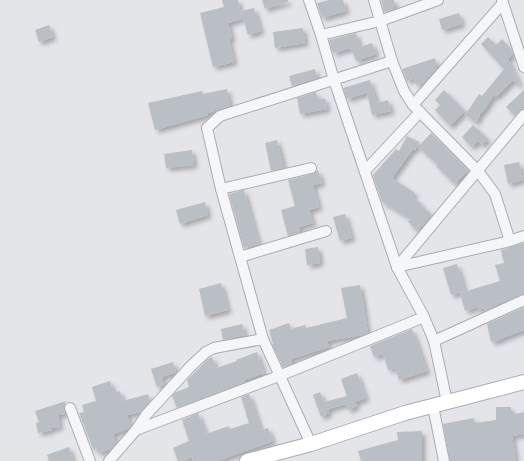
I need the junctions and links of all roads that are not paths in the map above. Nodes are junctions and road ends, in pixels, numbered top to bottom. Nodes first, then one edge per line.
1 (309, 0) edge
2 (374, 0) edge
3 (438, 0) edge
4 (503, 2) edge
5 (380, 21) junction
6 (321, 35) junction
7 (392, 61) junction
8 (524, 67) edge
9 (334, 80) junction
10 (416, 108) junction
11 (524, 115) edge
12 (311, 168) dead end
13 (365, 171) junction
14 (478, 171) junction
15 (221, 189) junction
16 (326, 231) dead end
17 (524, 236) edge
18 (510, 241) junction
19 (240, 257) junction
20 (397, 267) junction
21 (524, 300) edge
22 (424, 317) junction
23 (263, 339) junction
24 (434, 340) junction
25 (279, 376) junction
26 (524, 382) edge
27 (447, 402) junction
28 (433, 406) junction
29 (70, 408) dead end
30 (136, 430) junction
31 (311, 444) junction
32 (252, 460) edge
33 (90, 461) edge
34 (109, 461) edge
35 (444, 461) edge

1 - 6 street
2 - 5 street
3 - 5 street
4 - 8 street
4 - 10 street
5 - 6 street
5 - 7 street
6 - 9 street
7 - 9 street
7 - 10 street
9 - 13 street
9 - 15 street
10 - 13 street
10 - 14 street
11 - 14 street
12 - 15 street
13 - 20 street
14 - 18 street
14 - 20 street
15 - 19 street
16 - 19 street
17 - 18 street
18 - 20 street
19 - 23 street
20 - 22 street
21 - 24 street
22 - 24 street
22 - 25 street
23 - 25 street
23 - 30 street
24 - 27 street
25 - 30 street
25 - 31 street
26 - 27 street
27 - 28 street
28 - 31 street
28 - 35 street
29 - 33 street
30 - 34 street
31 - 32 street

